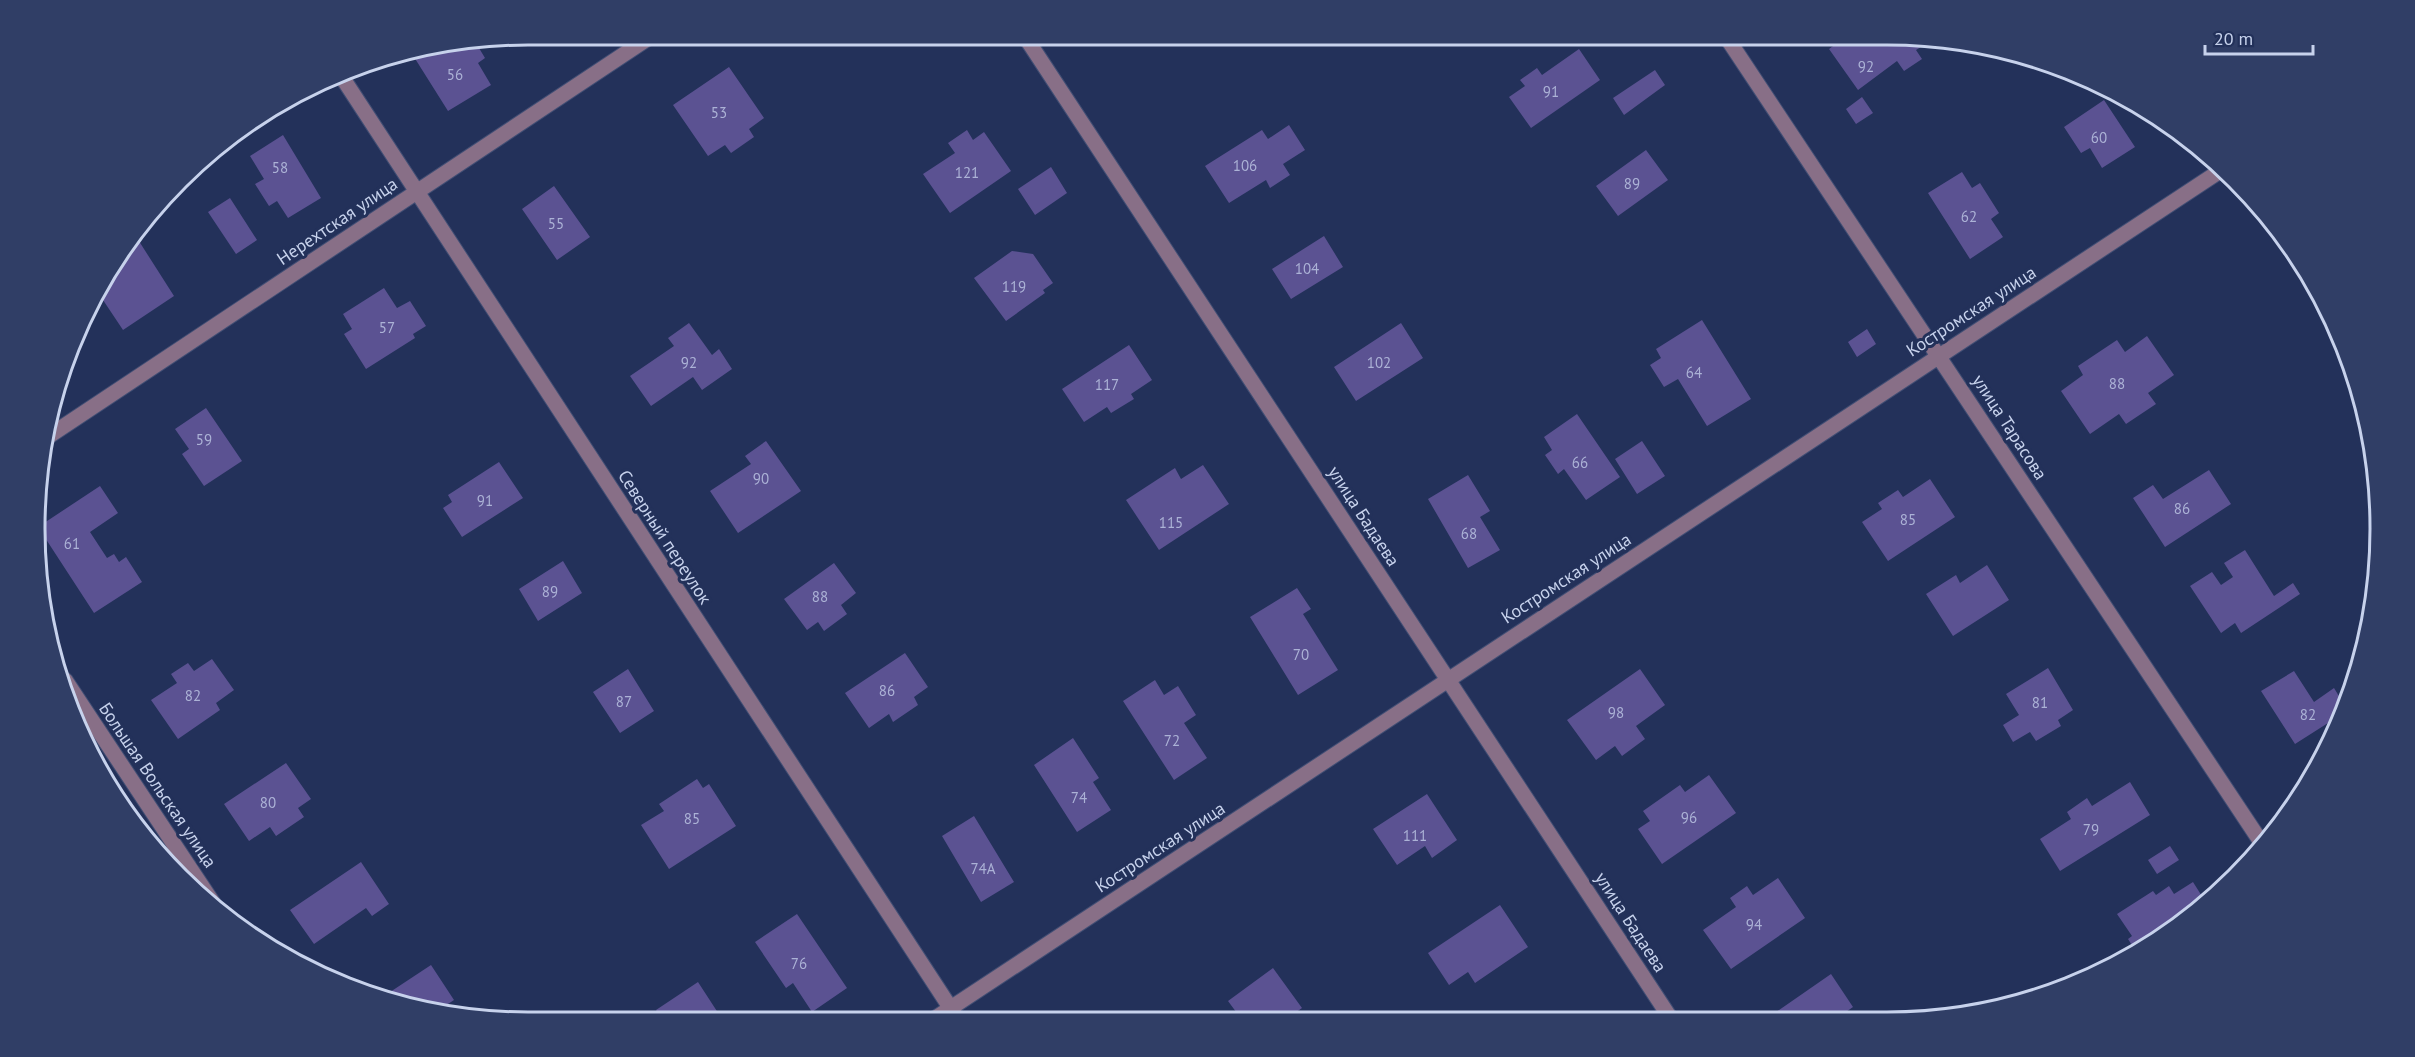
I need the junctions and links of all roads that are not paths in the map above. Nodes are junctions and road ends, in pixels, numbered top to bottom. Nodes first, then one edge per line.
1 (636, 45) edge
2 (1031, 45) edge
3 (1732, 45) edge
4 (345, 81) edge
5 (2214, 174) edge
6 (416, 191) junction
7 (1940, 355) junction
8 (54, 432) edge
9 (1448, 679) junction
10 (75, 695) edge
11 (2258, 837) edge
12 (198, 881) edge
13 (952, 1012) edge
14 (958, 1012) edge
15 (1666, 1012) edge

1 - 6 street, Нерехтская улица
2 - 9 street, улица Бадаева
3 - 7 street, улица Тарасова
4 - 6 street, Северный переулок
5 - 7 street, Костромская улица
6 - 8 street, Нерехтская улица
6 - 13 street, Северный переулок
7 - 9 street, Костромская улица
7 - 11 street, улица Тарасова
9 - 14 street, Костромская улица
9 - 15 street, улица Бадаева
10 - 12 street, Большая Вольская улица

